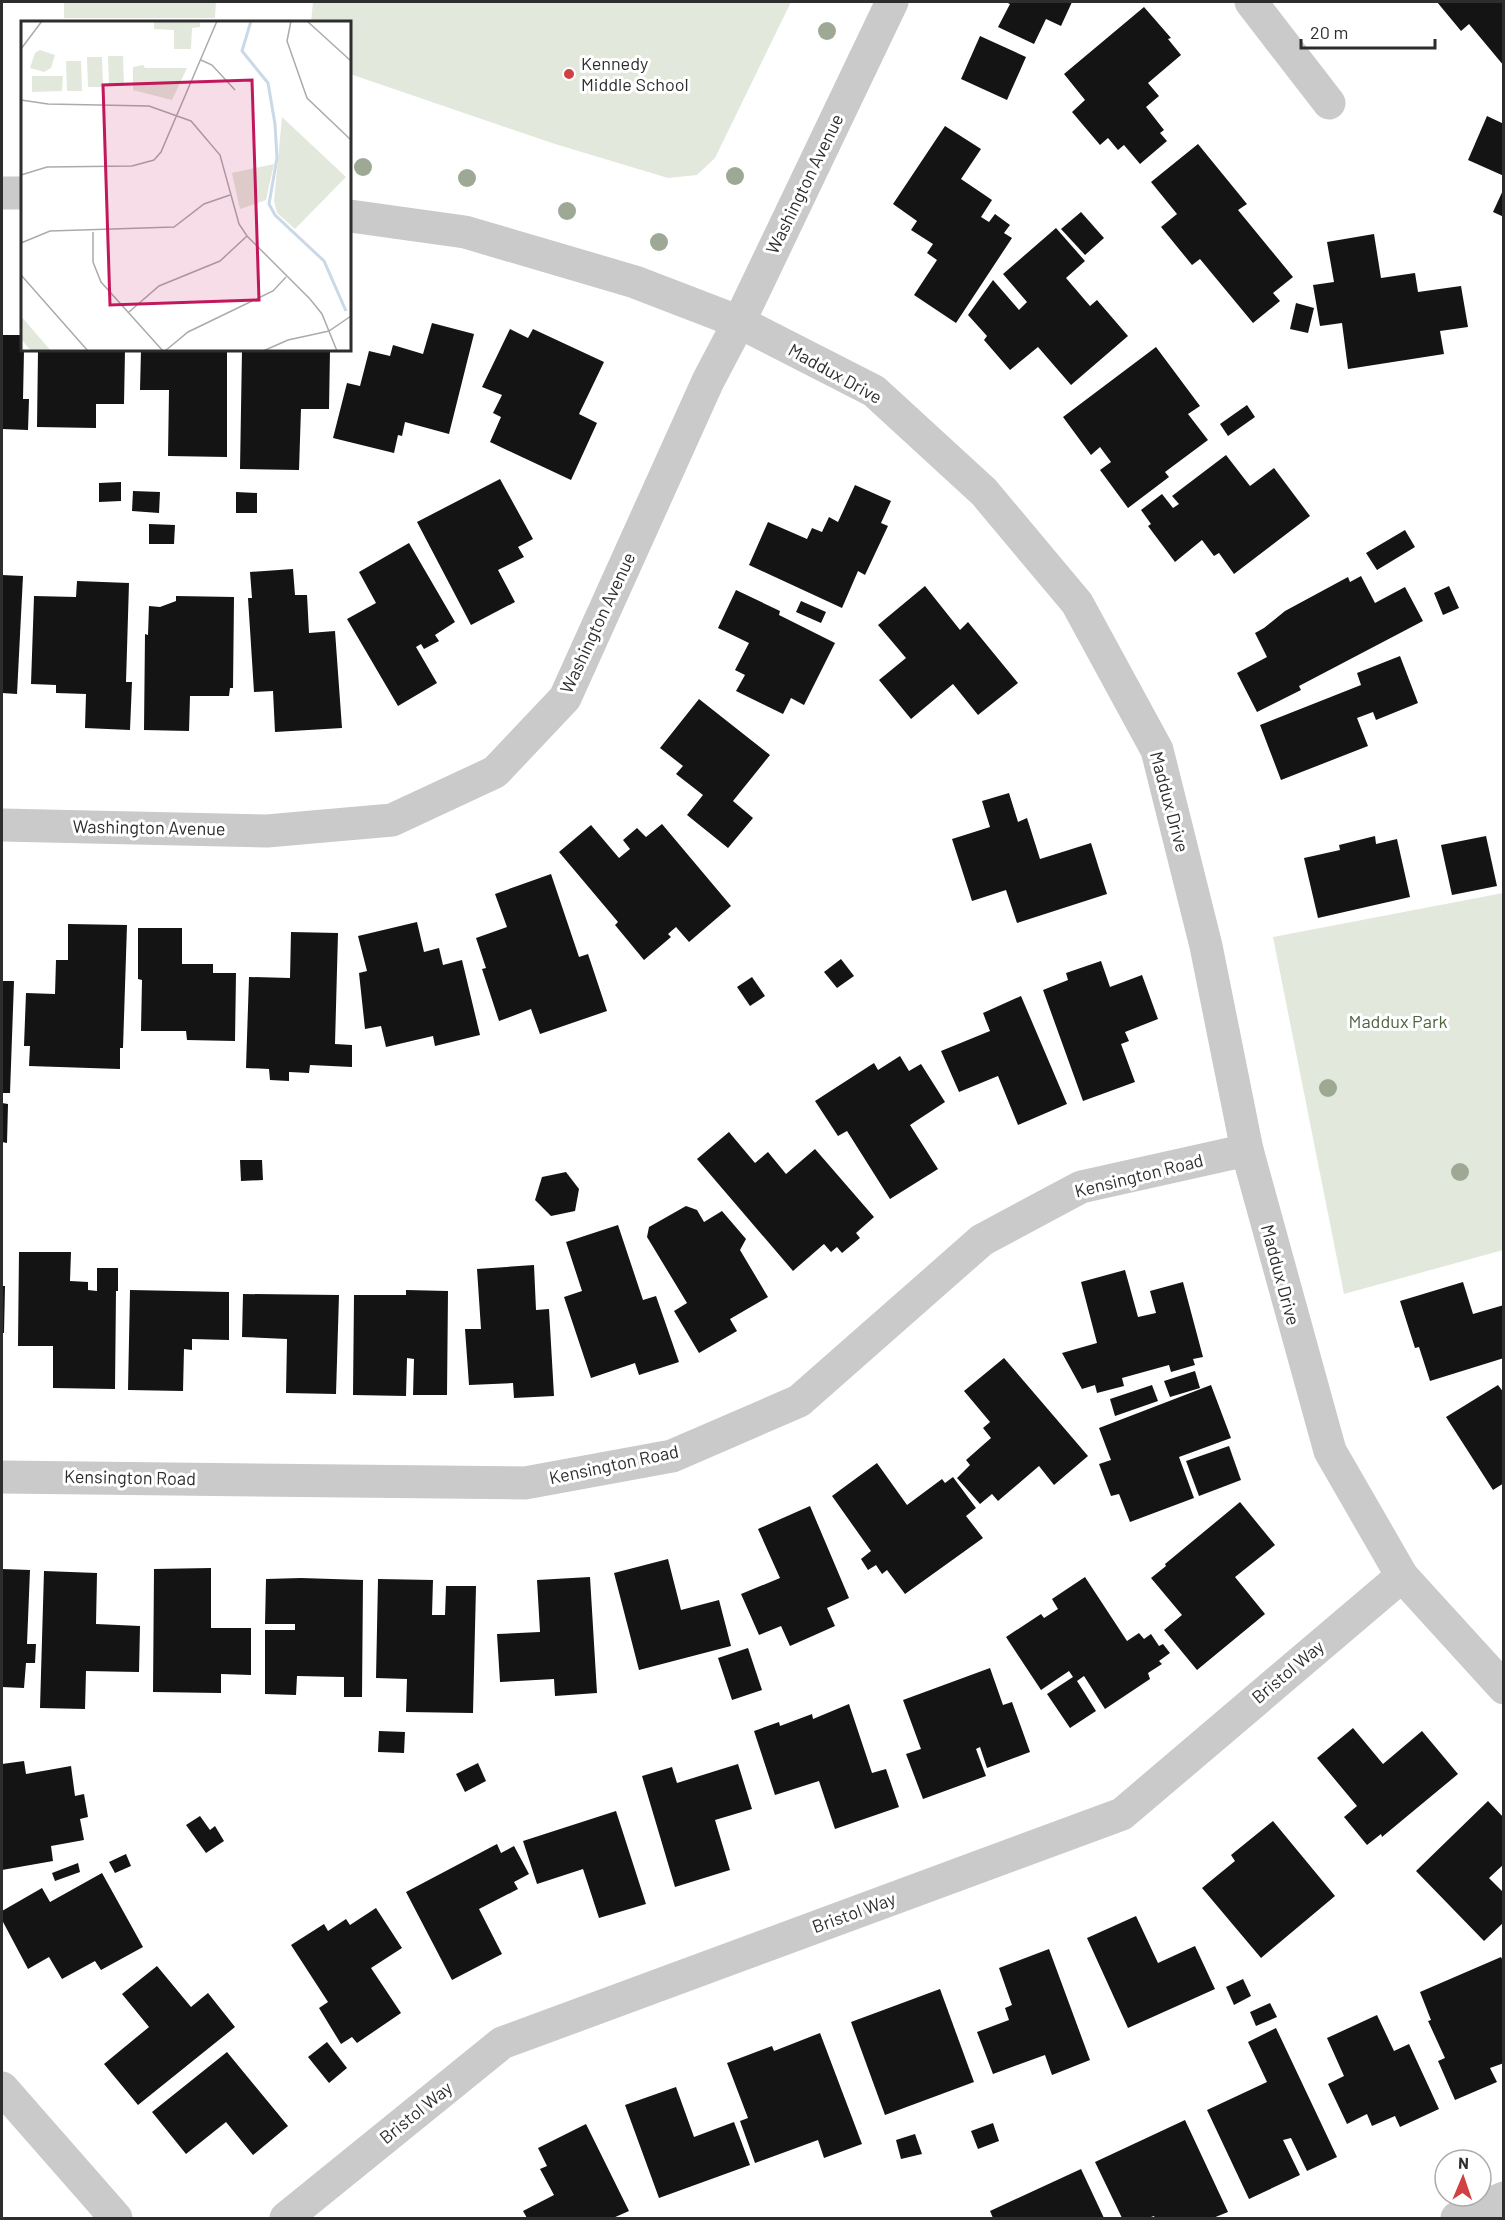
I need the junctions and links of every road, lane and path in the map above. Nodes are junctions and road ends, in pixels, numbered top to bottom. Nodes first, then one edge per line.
1 (892, 2) edge
2 (1251, 2) edge
3 (1329, 103) dead end
4 (2, 193) edge
5 (21, 193) edge
6 (351, 216) edge
7 (739, 322) junction
8 (2, 825) edge
9 (1247, 1150) junction
10 (2, 1477) edge
11 (1402, 1576) junction
12 (1503, 1688) edge
13 (2, 2088) edge
14 (1503, 2198) edge
15 (116, 2218) edge
16 (286, 2218) edge
17 (1457, 2218) edge

1 - 7 street, Washington Avenue
2 - 3 street
4 - 5 street
6 - 7 street, Maddux Drive
7 - 8 street, Washington Avenue
7 - 9 street, Maddux Drive
9 - 10 street, Kensington Road
9 - 11 street, Maddux Drive
11 - 12 street, Maddux Drive
11 - 16 street, Bristol Way
13 - 15 street
14 - 17 street

